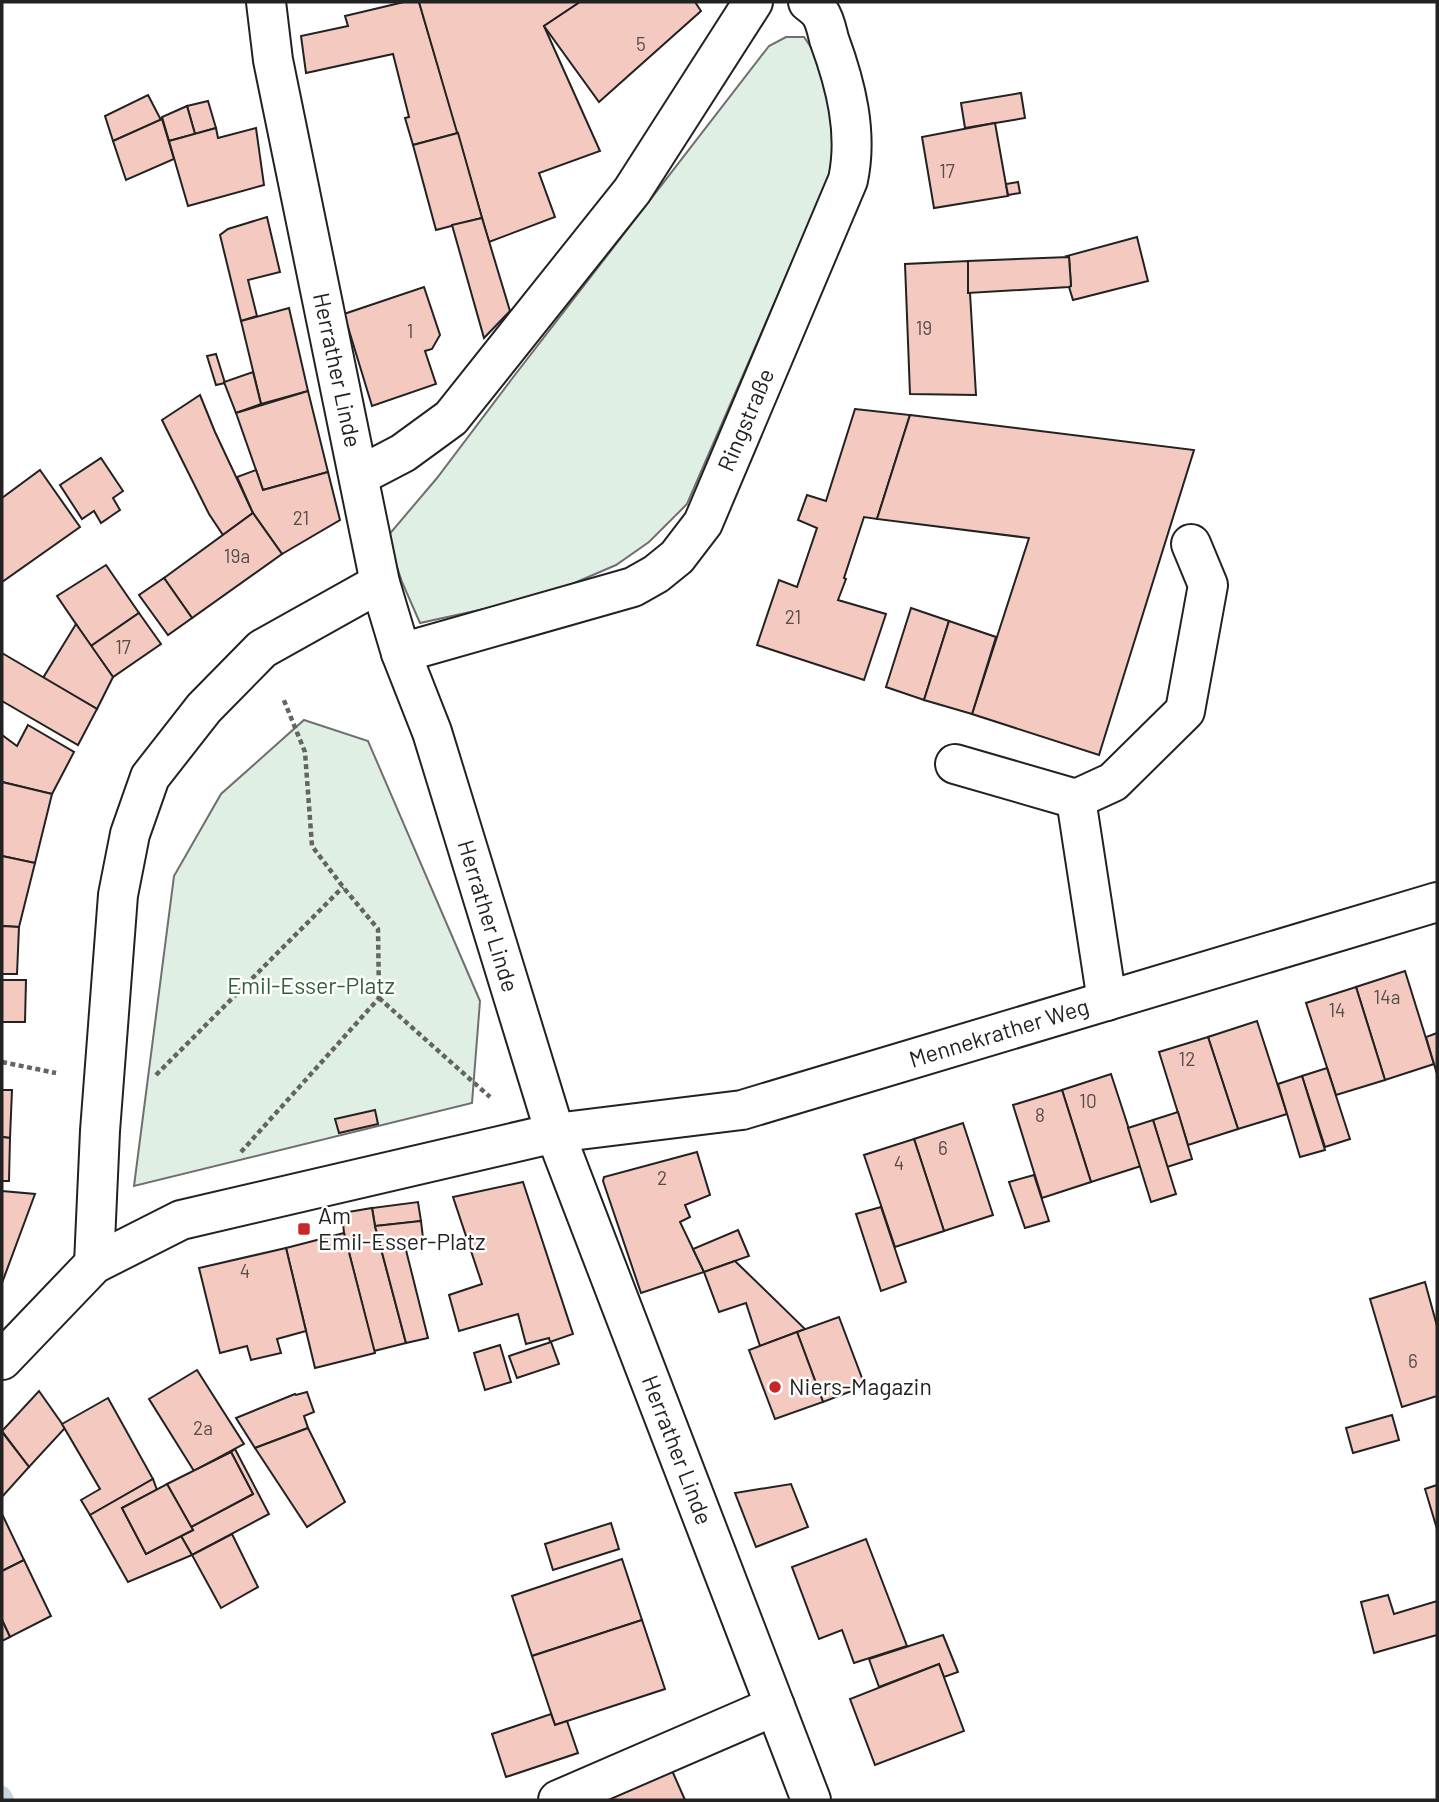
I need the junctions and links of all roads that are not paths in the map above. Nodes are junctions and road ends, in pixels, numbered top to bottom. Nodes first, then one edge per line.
1 (267, 2) edge
2 (753, 2) edge
3 (808, 2) edge
4 (359, 476) junction
5 (1191, 544) dead end
6 (380, 583) junction
7 (401, 653) junction
8 (955, 764) dead end
9 (1076, 799) junction
10 (1437, 902) edge
11 (1107, 1001) junction
12 (555, 1133) junction
13 (94, 1264) junction
14 (2, 1360) edge
15 (775, 1706) junction
16 (558, 1800) edge
17 (811, 1800) edge

1 - 4 street, Herrather Linde
2 - 4 street
3 - 7 street, Ringstraße
4 - 6 street, Herrather Linde
5 - 9 street
6 - 7 street, Herrather Linde
6 - 13 street
7 - 12 street, Herrather Linde
8 - 9 street
9 - 11 street
10 - 11 street, Mennekrather Weg
11 - 12 street, Mennekrather Weg
12 - 13 street
12 - 15 street, Herrather Linde
13 - 14 street
15 - 16 street
15 - 17 street, Herrather Linde

